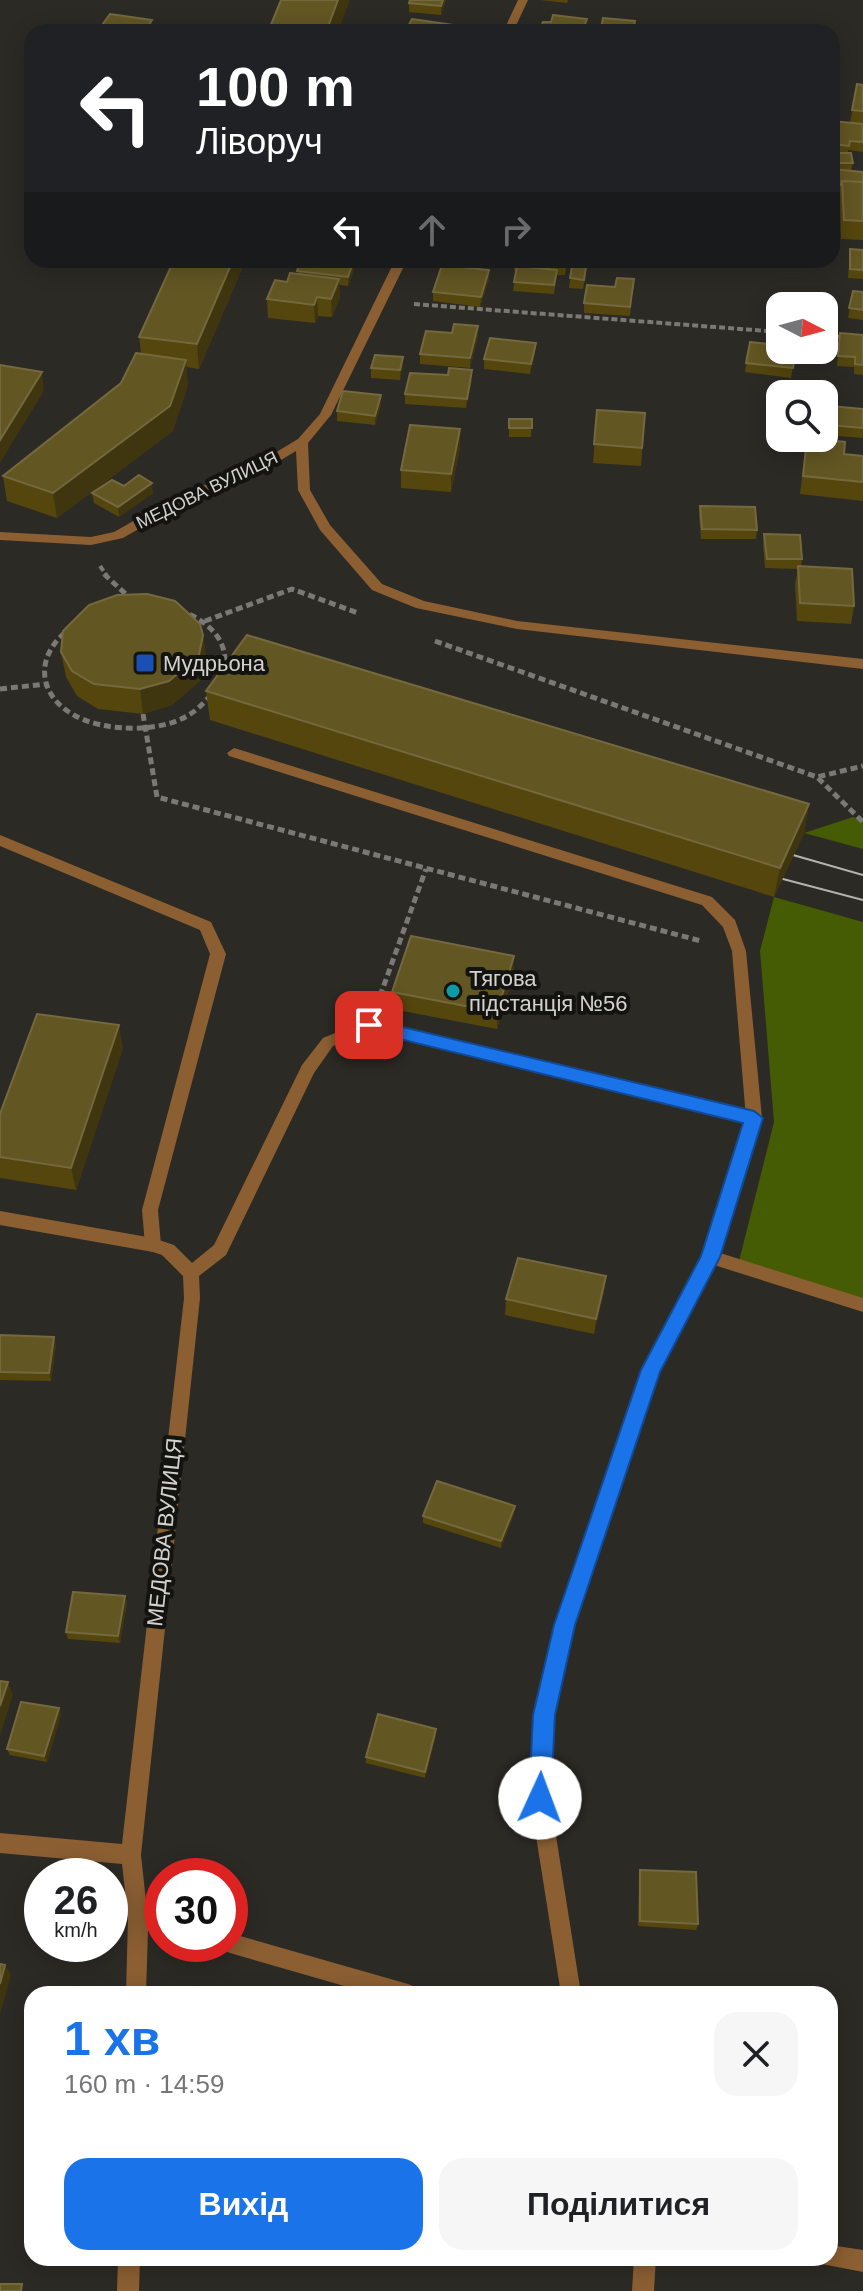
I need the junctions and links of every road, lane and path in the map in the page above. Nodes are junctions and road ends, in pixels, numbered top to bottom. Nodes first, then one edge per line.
1 (523, 0) edge
2 (512, 24) edge
3 (397, 268) edge
4 (382, 301) junction
5 (766, 331) edge
6 (838, 337) edge
7 (850, 338) edge
8 (302, 442) junction
9 (0, 536) edge
10 (104, 574) dead end
11 (136, 604) junction
12 (367, 616) dead end
13 (136, 618) edge
14 (205, 621) junction
15 (426, 637) dead end
16 (863, 664) edge
17 (46, 684) junction
18 (0, 689) edge
19 (143, 714) edge
20 (146, 729) junction
21 (234, 753) dead end
22 (863, 766) edge
23 (817, 777) junction
24 (863, 822) edge
25 (0, 840) edge
26 (426, 869) junction
27 (739, 951) junction
28 (369, 1025) junction
29 (754, 1118) junction
30 (0, 1218) edge
31 (153, 1245) junction
32 (710, 1257) junction
33 (191, 1273) junction
34 (863, 1305) edge
35 (0, 1843) edge
36 (131, 1855) junction
37 (138, 1917) junction
38 (144, 1919) edge
39 (248, 1948) edge
40 (136, 1986) edge
41 (380, 1986) edge
42 (570, 1986) edge
43 (838, 2257) edge
44 (863, 2261) edge
45 (129, 2266) edge
46 (645, 2266) edge
47 (128, 2291) edge
48 (643, 2291) edge

1 - 2 street
3 - 4 street, МЕДОВА ВУЛИЦЯ
4 - 5 path
4 - 8 street, МЕДОВА ВУЛИЦЯ
6 - 7 path
8 - 9 street, МЕДОВА ВУЛИЦЯ
8 - 16 street
10 - 11 path
11 - 13 path
11 - 14 path
11 - 17 path
12 - 14 path
14 - 20 path
15 - 23 path
17 - 18 path
17 - 20 path
19 - 20 path
20 - 26 path
21 - 27 street
22 - 23 path
23 - 24 path
25 - 31 street
26 - 27 path
26 - 28 path
27 - 29 street
28 - 29 street
28 - 33 street
29 - 32 street
30 - 31 street
31 - 33 street
32 - 34 street
32 - 42 street
33 - 36 street, МЕДОВА ВУЛИЦЯ
35 - 36 street
36 - 37 street, МЕДОВА ВУЛИЦЯ
37 - 38 street
37 - 40 street, МЕДОВА ВУЛИЦЯ
39 - 41 street
43 - 44 street
45 - 47 street
46 - 48 street

